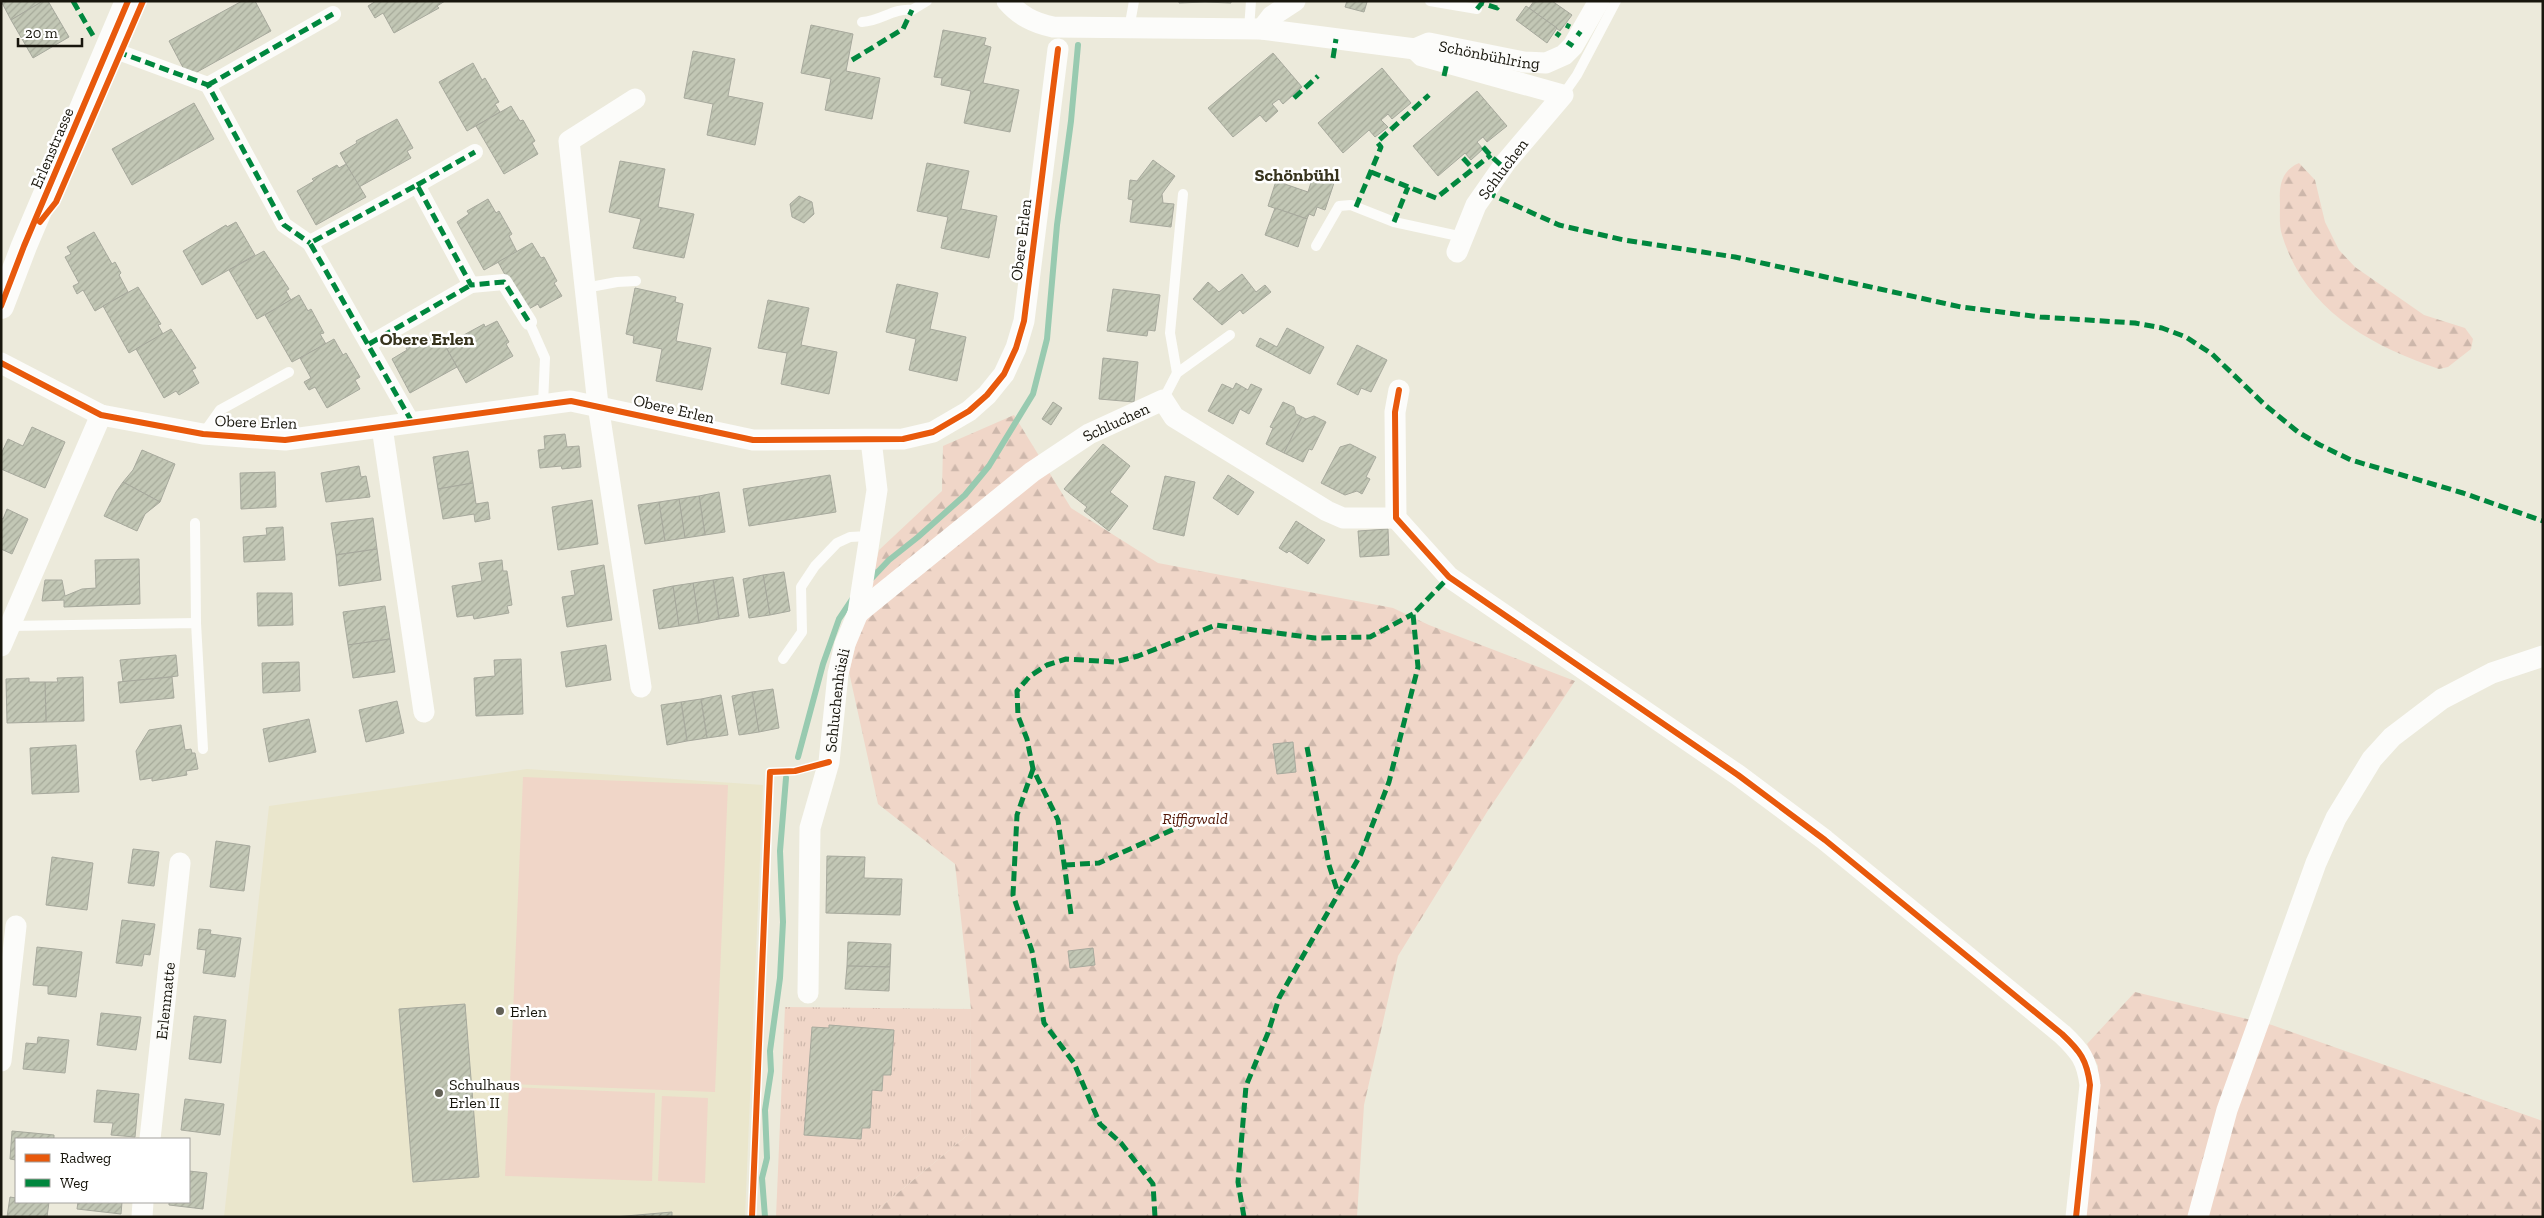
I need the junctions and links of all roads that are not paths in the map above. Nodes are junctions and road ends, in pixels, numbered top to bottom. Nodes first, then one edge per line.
1 (128, 1) edge
2 (927, 1) edge
3 (1007, 1) edge
4 (1134, 1) edge
5 (1251, 1) edge
6 (1295, 1) edge
7 (1430, 1) edge
8 (1599, 1) edge
9 (1616, 1) edge
10 (1477, 9) dead end
11 (334, 14) dead end
12 (862, 22) dead end
13 (1129, 29) junction
14 (1256, 29) junction
15 (1058, 49) dead end
16 (1415, 49) junction
17 (121, 54) dead end
18 (208, 85) junction
19 (1563, 95) junction
20 (635, 99) dead end
21 (475, 152) dead end
22 (417, 186) junction
23 (1183, 194) dead end
24 (310, 243) junction
25 (1460, 244) joint
26 (1316, 246) dead end
27 (636, 281) dead end
28 (471, 285) junction
29 (585, 288) junction
30 (1, 306) edge
31 (529, 322) joint
32 (1230, 334) dead end
33 (369, 344) junction
34 (1, 363) edge
35 (290, 372) dead end
36 (1177, 373) junction
37 (1399, 390) dead end
38 (1163, 400) junction
39 (543, 404) junction
40 (598, 406) junction
41 (101, 415) junction
42 (412, 422) junction
43 (382, 427) junction
44 (203, 434) junction
45 (871, 440) junction
46 (1396, 518) junction
47 (196, 523) dead end
48 (869, 536) junction
49 (858, 613) junction
50 (196, 623) junction
51 (10, 626) junction
52 (1, 646) edge
53 (2543, 656) edge
54 (783, 659) dead end
55 (641, 687) dead end
56 (424, 712) dead end
57 (202, 749) dead end
58 (180, 863) dead end
59 (16, 926) dead end
60 (808, 993) dead end
61 (1, 1061) edge
62 (150, 1138) edge
63 (143, 1203) edge
64 (142, 1217) edge
65 (2076, 1217) edge
66 (2198, 1217) edge

1 - 30 street, Erlenstrasse
2 - 12 lane
3 - 13 street, Schönbühlring
4 - 13 lane
5 - 14 lane
6 - 14 street
7 - 10 lane
8 - 16 street, Schönbühlring
9 - 19 lane
11 - 18 street
13 - 14 street, Schönbühlring
14 - 16 street, Schönbühlring
15 - 45 street, Obere Erlen
16 - 19 street
17 - 18 street
18 - 24 street
19 - 25 street, Schluchen
20 - 29 street
21 - 22 street
22 - 24 street
22 - 28 street
23 - 36 lane
24 - 33 street
25 - 26 lane
27 - 29 lane
28 - 31 street
28 - 33 street
29 - 40 street
31 - 39 lane
32 - 36 lane
33 - 42 street
34 - 41 street, Obere Erlen
35 - 44 lane
36 - 38 lane
37 - 46 street
38 - 46 street, Schluchen
38 - 49 street, Schluchen
39 - 40 street, Obere Erlen
39 - 42 street, Obere Erlen
40 - 45 street, Obere Erlen
40 - 55 street
41 - 44 street, Obere Erlen
41 - 51 street
42 - 43 street, Obere Erlen
43 - 44 street, Obere Erlen
43 - 56 street
45 - 48 street, Schluchenhüsli
46 - 65 street
47 - 50 lane
48 - 49 street, Schluchenhüsli
48 - 54 lane
49 - 60 street, Schluchenhüsli
50 - 51 lane
50 - 57 lane
51 - 52 street
53 - 66 street
58 - 62 street, Erlenmatte
59 - 61 street
63 - 64 street

